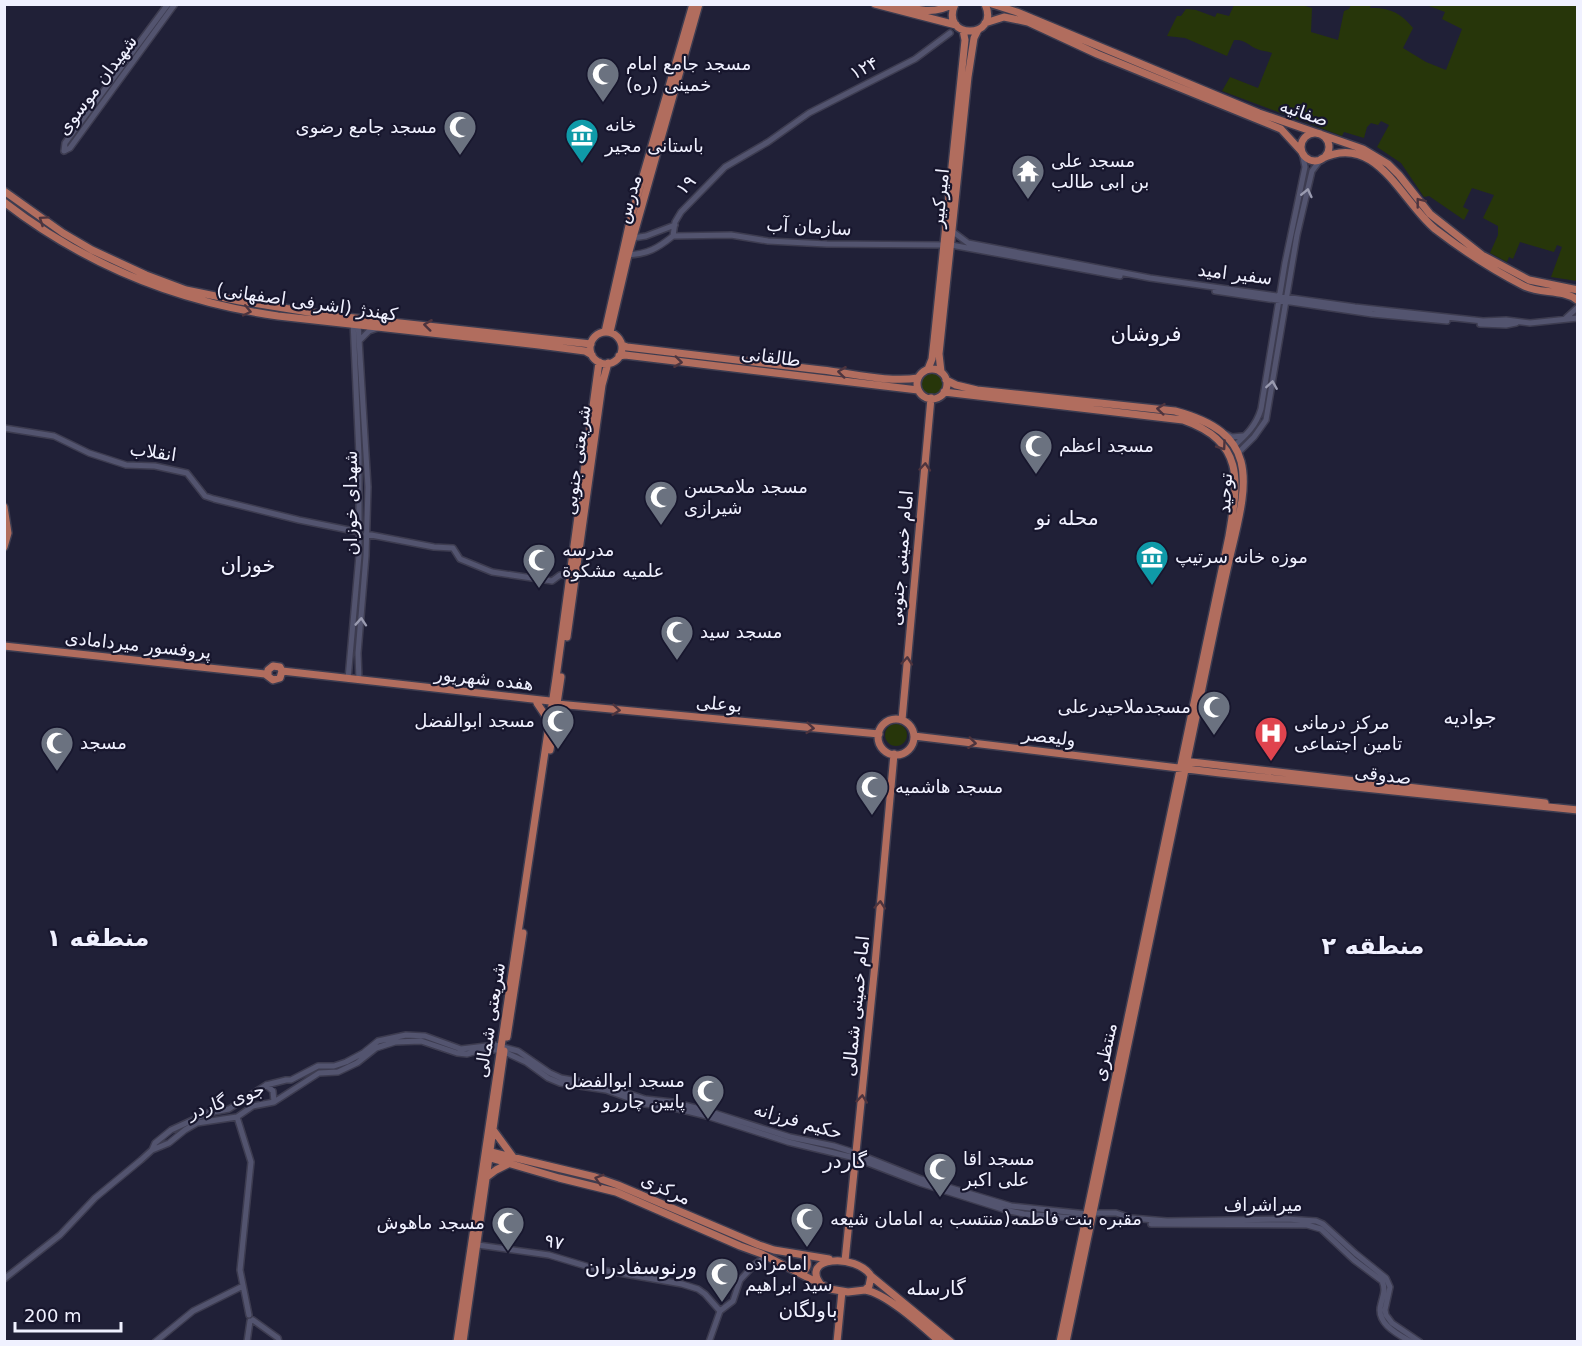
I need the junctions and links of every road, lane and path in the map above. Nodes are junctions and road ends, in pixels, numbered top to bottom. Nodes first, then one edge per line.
1 (168, 4) edge
2 (175, 4) edge
3 (693, 4) edge
4 (699, 4) edge
5 (875, 4) edge
6 (896, 4) edge
7 (954, 4) edge
8 (985, 4) edge
9 (992, 4) edge
10 (917, 12) junction
11 (985, 23) junction
12 (956, 25) junction
13 (963, 30) junction
14 (978, 30) junction
15 (950, 33) dead end
16 (139, 49) junction
17 (962, 101) junction
18 (790, 128) joint
19 (1319, 134) junction
20 (656, 143) junction
21 (1302, 152) junction
22 (1321, 159) junction
23 (1305, 167) junction
24 (1312, 171) junction
25 (4, 191) edge
26 (4, 202) edge
27 (675, 225) junction
28 (952, 231) junction
29 (673, 236) junction
30 (633, 238) junction
31 (947, 245) junction
32 (628, 255) junction
33 (1282, 284) junction
34 (1289, 285) junction
35 (1578, 290) edge
36 (1269, 294) junction
37 (1578, 296) edge
38 (1280, 298) junction
39 (1287, 299) junction
40 (1303, 300) junction
41 (1577, 302) edge
42 (1578, 307) edge
43 (356, 318) junction
44 (1578, 318) edge
45 (1562, 320) junction
46 (1275, 323) junction
47 (1282, 323) junction
48 (356, 326) junction
49 (378, 328) junction
50 (607, 332) junction
51 (357, 341) junction
52 (622, 345) junction
53 (587, 346) junction
54 (620, 356) junction
55 (936, 359) junction
56 (599, 362) junction
57 (608, 363) junction
58 (928, 369) junction
59 (941, 372) junction
60 (918, 378) junction
61 (909, 380) junction
62 (946, 380) junction
63 (907, 388) junction
64 (955, 389) junction
65 (918, 390) junction
66 (944, 393) junction
67 (931, 399) junction
68 (1099, 406) junction
69 (4, 428) edge
70 (1222, 432) junction
71 (1245, 436) junction
72 (1250, 442) junction
73 (1236, 450) junction
74 (1242, 464) junction
75 (4, 507) edge
76 (359, 532) junction
77 (366, 534) junction
78 (4, 547) edge
79 (570, 576) junction
80 (1220, 590) junction
81 (4, 645) edge
82 (350, 664) junction
83 (358, 666) junction
84 (268, 672) junction
85 (281, 674) junction
86 (348, 679) junction
87 (359, 680) junction
88 (555, 689) junction
89 (537, 701) junction
90 (558, 706) junction
91 (902, 720) junction
92 (549, 722) junction
93 (879, 734) junction
94 (914, 736) junction
95 (1190, 747) junction
96 (894, 754) junction
97 (1183, 765) junction
98 (1201, 767) junction
99 (1182, 785) junction
100 (1578, 808) edge
101 (1136, 994) junction
102 (481, 1048) junction
103 (503, 1049) junction
104 (291, 1080) junction
105 (266, 1084) junction
106 (293, 1089) junction
107 (274, 1102) junction
108 (208, 1113) junction
109 (237, 1116) junction
110 (210, 1120) junction
111 (494, 1131) junction
112 (152, 1150) junction
113 (487, 1154) junction
114 (856, 1155) junction
115 (512, 1161) junction
116 (488, 1176) junction
117 (1088, 1216) junction
118 (735, 1234) junction
119 (731, 1241) junction
120 (1083, 1242) junction
121 (478, 1245) junction
122 (754, 1250) junction
123 (803, 1255) junction
124 (1353, 1255) junction
125 (767, 1256) junction
126 (832, 1260) junction
127 (845, 1261) junction
128 (755, 1264) junction
129 (802, 1273) junction
130 (871, 1276) junction
131 (4, 1279) edge
132 (881, 1284) junction
133 (243, 1286) junction
134 (822, 1286) junction
135 (865, 1290) junction
136 (842, 1291) junction
137 (875, 1293) junction
138 (720, 1311) junction
139 (251, 1318) junction
140 (155, 1341) edge
141 (247, 1341) edge
142 (279, 1341) edge
143 (457, 1341) edge
144 (463, 1341) edge
145 (709, 1341) edge
146 (837, 1341) edge
147 (940, 1341) edge
148 (951, 1341) edge
149 (1059, 1341) edge
150 (1066, 1341) edge
151 (1411, 1341) edge
152 (1420, 1341) edge

1 - 16 street, شهیدان موسوی
2 - 16 street, شهیدان موسوی
3 - 20 main road, مدرس
4 - 20 main road, مدرس
5 - 10 main road
6 - 10 main road
7 - 10 main road
7 - 12 main road
8 - 11 main road
9 - 19 main road, صفائیه
10 - 12 main road
11 - 14 main road
11 - 21 main road, صفائیه
12 - 13 main road
13 - 14 main road
13 - 17 main road, امیرکبیر
14 - 17 main road, امیرکبیر
15 - 18 street, ۱۲۴
16 - 16 street, شهیدان موسوی
17 - 28 main road, امیرکبیر
17 - 31 main road, امیرکبیر
18 - 27 street, ۱۹
19 - 21 main road
19 - 22 main road
35 -> 19 main road, صفائیه
20 - 30 main road, مدرس
20 - 50 main road, مدرس
21 - 22 main road
21 - 23 street
22 - 24 street
22 - 41 main road, صفائیه
23 - 24 street
23 - 33 street
34 -> 24 street
43 -> 25 main road, کهندژ (اشرفی اصفهانی)
26 -> 48 main road, کهندژ (اشرفی اصفهانی)
27 - 29 street
27 - 30 street
28 - 31 main road, امیرکبیر
28 - 36 street, سفیر امید
29 - 31 street, سازمان آب
29 - 32 street
30 - 32 main road, مدرس
31 - 38 street, سفیر امید
31 - 55 main road, امیرکبیر
32 - 50 main road, مدرس
33 - 34 street
33 - 36 street
33 - 38 street
34 - 39 street
34 - 40 street
36 - 38 street, سفیر امید
37 - 41 main road
38 - 39 street, سفیر امید
38 - 46 street
39 - 40 street, سفیر امید
39 - 47 street
40 - 45 street, سفیر امید
42 - 45 street
43 - 48 street, شهدای خوزان
53 -> 43 main road, کهندژ (اشرفی اصفهانی)
44 - 45 street, سفیر امید
46 - 47 street
46 - 71 street
72 -> 47 street
48 - 49 main road, کهندژ (اشرفی اصفهانی)
48 - 51 street, شهدای خوزان
49 - 51 street
49 - 53 main road, کهندژ (اشرفی اصفهانی)
50 - 52 main road
50 - 53 main road
51 - 76 street, شهدای خوزان
51 - 77 street, شهدای خوزان
52 - 54 main road
61 -> 52 main road, طالقانی
53 - 56 main road, کهندژ (اشرفی اصفهانی)
54 - 57 main road
54 -> 63 main road, طالقانی
55 - 58 main road, امیرکبیر
55 - 59 main road, امیرکبیر
56 - 57 main road
56 - 79 main road, شریعتی جنوبی
57 - 90 main road, شریعتی جنوبی
58 - 59 main road
58 - 60 main road
59 - 62 main road
60 - 61 main road, طالقانی
60 - 65 main road
61 - 63 main road
62 - 64 main road, توحید
62 - 66 main road
63 - 65 main road, طالقانی
64 - 66 main road, توحید
64 - 68 main road, توحید
65 - 67 main road
66 - 67 main road
91 -> 67 main road, امام خمینی جنوبی
70 -> 68 main road, توحید
68 -> 80 main road, توحید
69 - 76 street, انقلاب
70 - 71 street
70 - 73 main road, توحید
71 - 72 street
71 - 73 street
72 - 73 street
72 - 74 street
73 - 74 main road, توحید
74 - 80 main road, توحید
75 - 78 main road
76 - 82 street, شهدای خوزان
77 - 79 street
83 -> 77 street, شهدای خوزان
79 - 88 main road, شریعتی جنوبی
80 - 95 main road, توحید
80 - 97 main road, توحید
81 - 84 main road, پروفسور میردامادی
82 - 83 street
82 - 86 street, شهدای خوزان
83 - 87 street, شهدای خوزان
84 - 85 main road
84 - 85 main road
85 - 86 main road, هفده شهریور
85 - 89 main road, هفده شهریور
86 - 87 main road, هفده شهریور
87 - 89 main road, هفده شهریور
88 - 89 main road
88 - 90 main road, شریعتی جنوبی
89 - 90 main road, هفده شهریور
89 - 92 main road
90 - 92 main road, شریعتی شمالی
90 -> 93 main road, بوعلی
90 - 103 main road, شریعتی شمالی
91 - 93 main road
91 - 94 main road
92 - 103 main road, شریعتی شمالی
93 - 96 main road
94 - 96 main road
94 -> 97 main road, ولیعصر
95 - 97 main road, توحید
95 - 98 main road
114 -> 96 main road, امام خمینی شمالی
97 - 98 main road, صدوقی
97 - 99 main road, منتظری
97 - 101 main road, منتظری
98 - 99 main road
98 - 100 main road, صدوقی
99 - 101 main road, منتظری
101 - 117 main road, منتظری
102 - 103 street, جوی گاردر
102 - 104 street, جوی گاردر
102 - 106 street, جوی گاردر
103 - 111 main road, شریعتی شمالی
103 - 113 main road, شریعتی شمالی
103 - 114 street, حکیم فرزانه
104 - 105 street, جوی گاردر
104 - 106 street
105 - 107 street
105 - 108 street, جوی گاردر
106 - 107 street, جوی گاردر
107 - 109 street, جوی گاردر
108 - 110 street
108 - 112 street, جوی گاردر
109 - 110 street, جوی گاردر
109 - 133 street
110 - 112 street, جوی گاردر
111 - 113 main road, شریعتی شمالی
111 - 115 main road
112 - 131 street
113 - 115 main road, مرکزی
113 - 116 main road, شریعتی شمالی
113 - 143 main road, شریعتی شمالی
114 - 117 street, حکیم فرزانه
114 - 127 main road, امام خمینی شمالی
115 - 116 main road
118 -> 115 main road, مرکزی
115 - 119 main road, مرکزی
116 - 121 main road, شریعتی شمالی
117 - 120 main road, منتظری
117 - 124 street, میراشراف
118 - 119 main road
118 - 123 main road, مرکزی
119 - 122 main road, مرکزی
120 - 149 main road, منتظری
120 - 150 main road, منتظری
121 - 138 street, ۹۷
121 - 144 main road, شریعتی شمالی
122 - 125 main road, مرکزی
122 - 128 street
123 - 126 main road, مرکزی
123 - 129 main road
124 - 151 street, میراشراف
124 - 152 street, میراشراف
125 - 128 street
125 - 129 main road, مرکزی
126 - 127 main road, مرکزی
126 - 134 main road
127 - 130 main road
128 - 138 street
129 - 134 main road, مرکزی
130 - 132 main road
130 - 135 main road
132 - 137 main road
132 - 148 main road
133 - 139 street
133 - 140 street
134 - 136 main road, مرکزی
135 - 136 main road, مرکزی
135 - 137 main road, مرکزی
136 - 146 main road
137 - 147 main road, مرکزی
138 - 145 street
139 - 141 street
139 - 142 street

